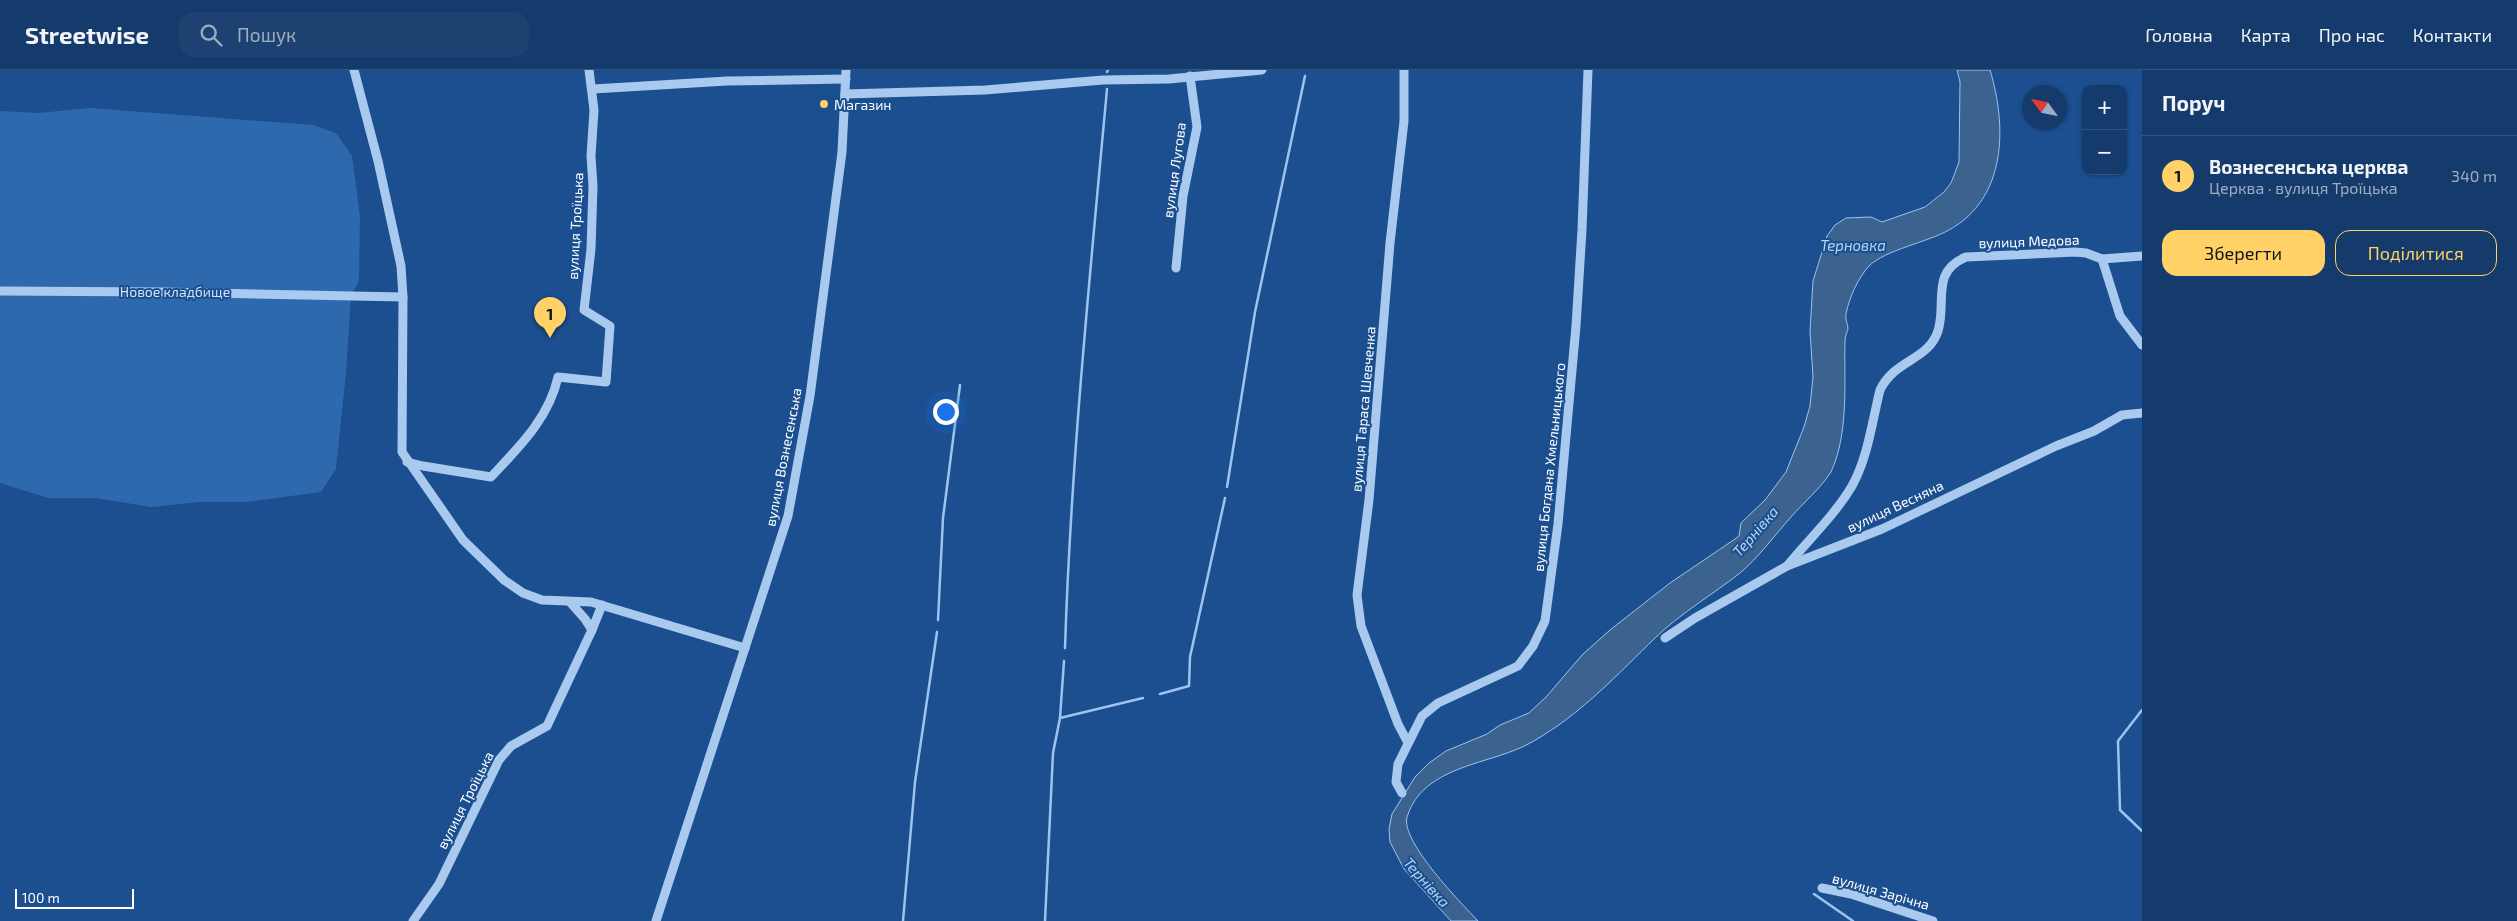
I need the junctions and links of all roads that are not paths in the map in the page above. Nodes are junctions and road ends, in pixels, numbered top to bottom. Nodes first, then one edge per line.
1 (354, 70) edge
2 (590, 70) edge
3 (1262, 70) edge
4 (1404, 70) edge
5 (1588, 70) edge
6 (1231, 71) edge
7 (846, 75) edge
8 (1190, 76) junction
9 (593, 89) junction
10 (845, 94) junction
11 (2142, 256) edge
12 (2102, 259) junction
13 (1176, 268) dead end
14 (0, 291) edge
15 (403, 297) junction
16 (2142, 345) edge
17 (2142, 413) edge
18 (407, 462) junction
19 (1787, 566) junction
20 (570, 602) junction
21 (602, 605) junction
22 (592, 630) junction
23 (1664, 638) dead end
24 (745, 648) junction
25 (1408, 741) junction
26 (1402, 793) dead end
27 (1822, 888) dead end
28 (413, 921) edge
29 (656, 921) edge
30 (1933, 921) edge

1 - 15 street
2 - 9 street, вулиця Троїцька
3 - 6 street
4 - 25 street, вулиця Тараса Шевченка
5 - 25 street, вулиця Богдана Хмельницького
6 - 8 street
7 - 9 street
7 - 10 street, вулиця Вознесенська
8 - 10 street
8 - 13 street, вулиця Лугова
9 - 18 street, вулиця Троїцька
10 - 24 street, вулиця Вознесенська
11 - 12 street, вулиця Медова
12 - 16 street
12 - 19 street, вулиця Медова
14 - 15 street
15 - 18 street
17 - 19 street, вулиця Весняна
18 - 20 street
19 - 23 street, вулиця Весняна
20 - 21 street
20 - 22 street
21 - 22 street, вулиця Троїцька
21 - 24 street
22 - 28 street, вулиця Троїцька
24 - 29 street, вулиця Вознесенська
25 - 26 street, вулиця Богдана Хмельницького
27 - 30 street, вулиця Зарічна

